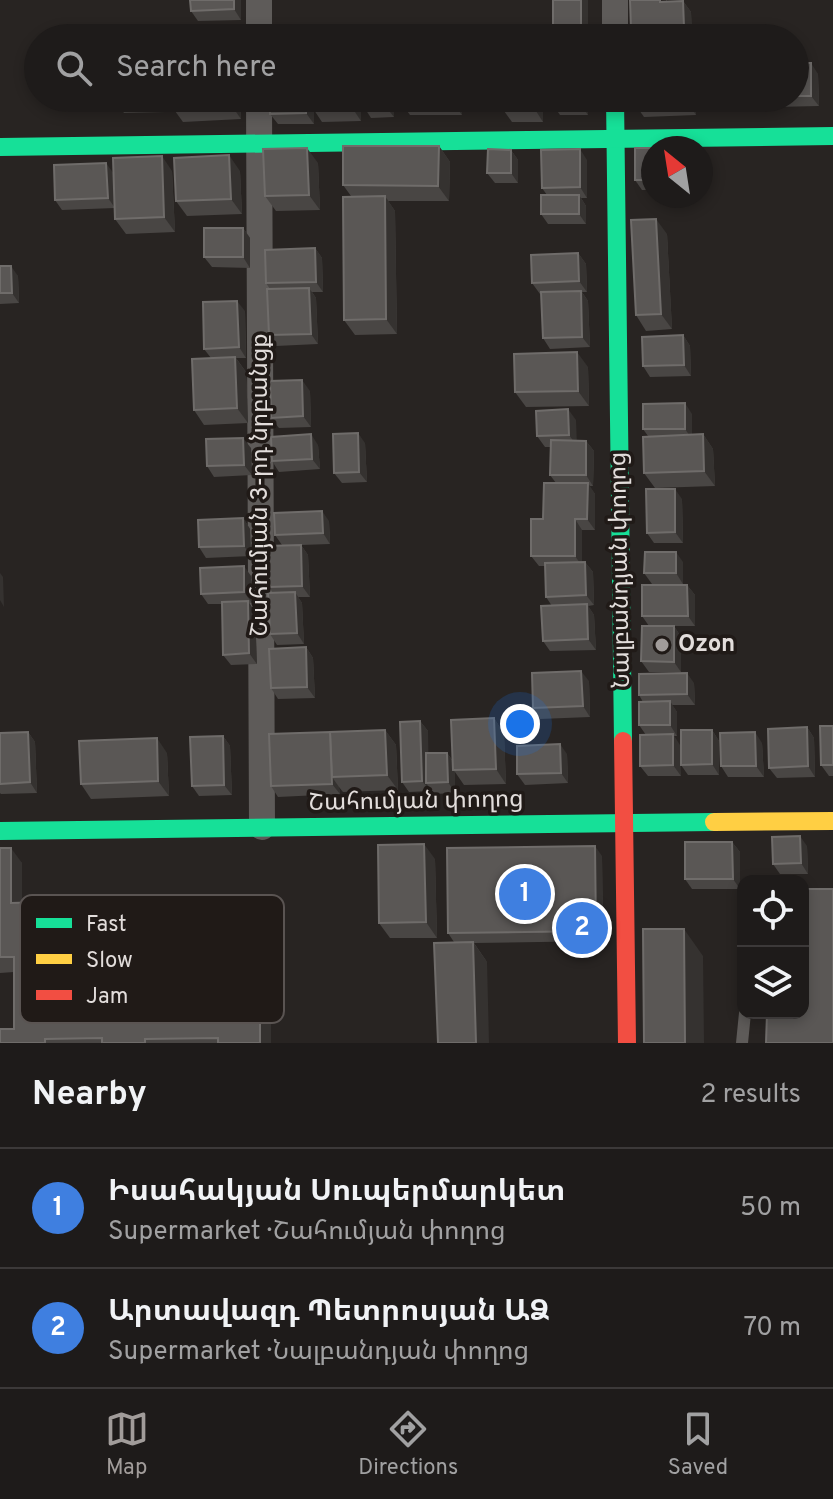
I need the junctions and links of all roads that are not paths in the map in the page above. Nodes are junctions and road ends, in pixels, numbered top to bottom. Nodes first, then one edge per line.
1 (259, 0) edge
2 (615, 0) edge
3 (259, 24) edge
4 (615, 24) edge
5 (259, 112) edge
6 (615, 112) edge
7 (833, 136) edge
8 (615, 139) junction
9 (259, 143) junction
10 (0, 147) edge
11 (833, 821) edge
12 (625, 824) junction
13 (262, 827) junction
14 (0, 831) edge
15 (744, 1019) edge
16 (627, 1043) edge
17 (742, 1043) edge

1 - 3 street
2 - 4 street
5 - 9 street, Շահումյան 3-րդ նրբանցք
6 - 8 street, Նալբանդյան փողոց
7 - 8 street
8 - 9 street
8 - 12 street, Նալբանդյան փողոց
9 - 10 street
9 - 13 street, Շահումյան 3-րդ նրբանցք
11 - 12 street, Շահումյան փողոց
12 - 13 street, Շահումյան փողոց
12 - 16 street, Նալբանդյան փողոց
13 - 14 street, Շահումյան փողոց
15 - 17 lane

